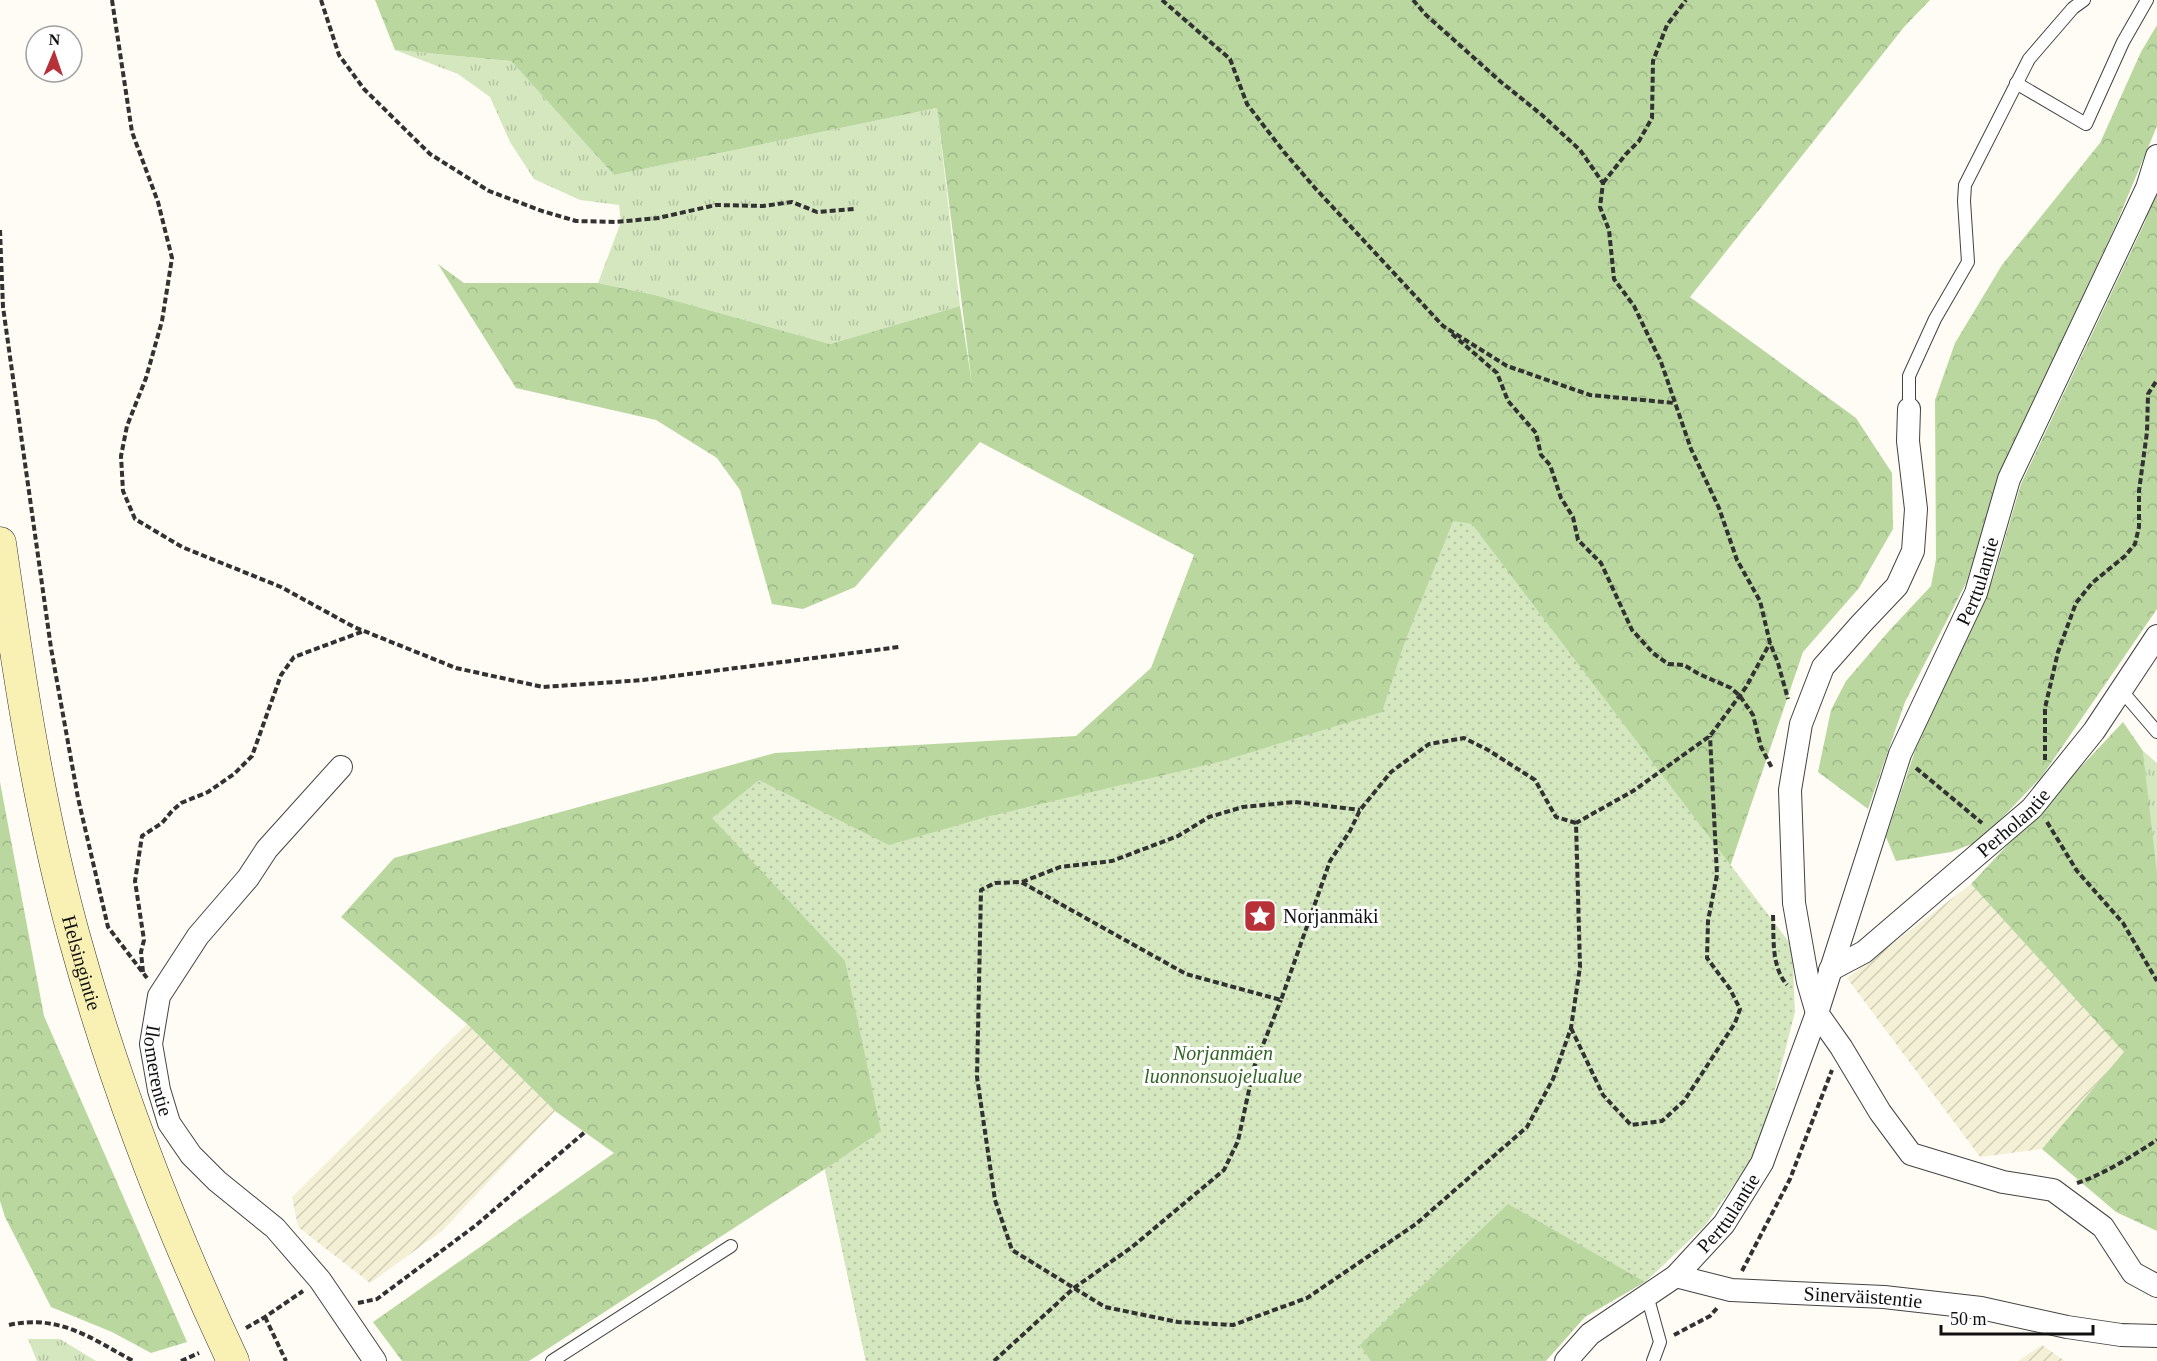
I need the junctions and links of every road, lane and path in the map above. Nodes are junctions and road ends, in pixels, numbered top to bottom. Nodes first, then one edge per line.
1 (112, 0) edge
2 (321, 0) edge
3 (1162, 0) edge
4 (1413, 0) edge
5 (1686, 0) edge
6 (2084, 0) edge
7 (2147, 0) edge
8 (2016, 83) junction
9 (2157, 156) edge
10 (1603, 183) junction
11 (855, 209) dead end
12 (0, 230) edge
13 (1443, 326) junction
14 (2157, 380) edge
15 (1674, 404) junction
16 (1909, 409) joint
17 (0, 543) edge
18 (365, 631) junction
19 (2157, 636) edge
20 (1770, 643) junction
21 (899, 647) dead end
22 (2121, 690) junction
23 (1740, 696) junction
24 (1805, 714) junction
25 (2157, 732) edge
26 (1710, 736) junction
27 (1900, 754) junction
28 (341, 767) dead end
29 (1777, 777) dead end
30 (2040, 799) junction
31 (1360, 810) junction
32 (1576, 823) junction
33 (1999, 837) junction
34 (1021, 882) junction
35 (1830, 970) junction
36 (143, 972) junction
37 (2157, 981) edge
38 (159, 996) junction
39 (1281, 1000) junction
40 (1817, 1012) junction
41 (1571, 1028) junction
42 (1841, 1047) junction
43 (585, 1132) dead end
44 (2157, 1140) edge
45 (2053, 1190) junction
46 (731, 1246) dead end
47 (1676, 1276) junction
48 (320, 1280) junction
49 (2157, 1286) edge
50 (1074, 1288) junction
51 (1731, 1290) junction
52 (1647, 1295) junction
53 (340, 1308) junction
54 (265, 1317) junction
55 (9, 1325) dead end
56 (243, 1330) dead end
57 (2157, 1336) edge
58 (1660, 1342) junction
59 (199, 1353) dead end
60 (133, 1361) edge
61 (181, 1361) edge
62 (232, 1361) edge
63 (286, 1361) edge
64 (375, 1361) edge
65 (552, 1361) edge
66 (994, 1361) edge
67 (1566, 1361) edge
68 (1653, 1361) edge

1 - 18 path
2 - 11 path
3 - 13 path
4 - 10 path
5 - 10 path
6 - 8 lane
7 - 8 lane
8 - 16 lane
9 - 27 street, Perttulantie
10 - 15 path
12 - 36 path
13 - 15 path
13 - 23 path
14 - 30 path
15 - 20 path
16 - 24 street
17 - 62 main road, Helsingintie
18 - 21 path
18 - 36 path
19 - 22 street, Perholantie
20 - 23 path
20 - 24 path
22 - 25 lane
22 - 30 street, Perholantie
23 - 26 path
23 - 29 path
24 - 40 street
26 - 32 path
26 - 41 path
27 - 33 path
27 - 35 street, Perttulantie
28 - 38 street, Ilomerentie
30 - 33 street, Perholantie
30 - 37 path
31 - 32 path
31 - 34 path
31 - 39 path
32 - 41 path
33 - 35 street, Perholantie
34 - 39 path
34 - 50 path
35 - 40 street, Perttulantie
36 - 38 path
38 - 48 street, Ilomerentie
39 - 50 path
40 - 42 street
40 - 47 street, Perttulantie
41 - 50 path
42 - 45 street
42 - 51 path
43 - 53 path
44 - 45 path
45 - 49 street
46 - 65 lane
47 - 51 street, Sinerväistentie
47 - 52 street, Perttulantie
48 - 53 street, Ilomerentie
48 - 54 path
50 - 66 path
51 - 57 street, Sinerväistentie
51 - 58 path
52 - 58 lane
52 - 67 street, Perttulantie
53 - 64 street, Ilomerentie
54 - 56 path
54 - 63 path
55 - 60 path
58 - 68 lane
59 - 61 path

